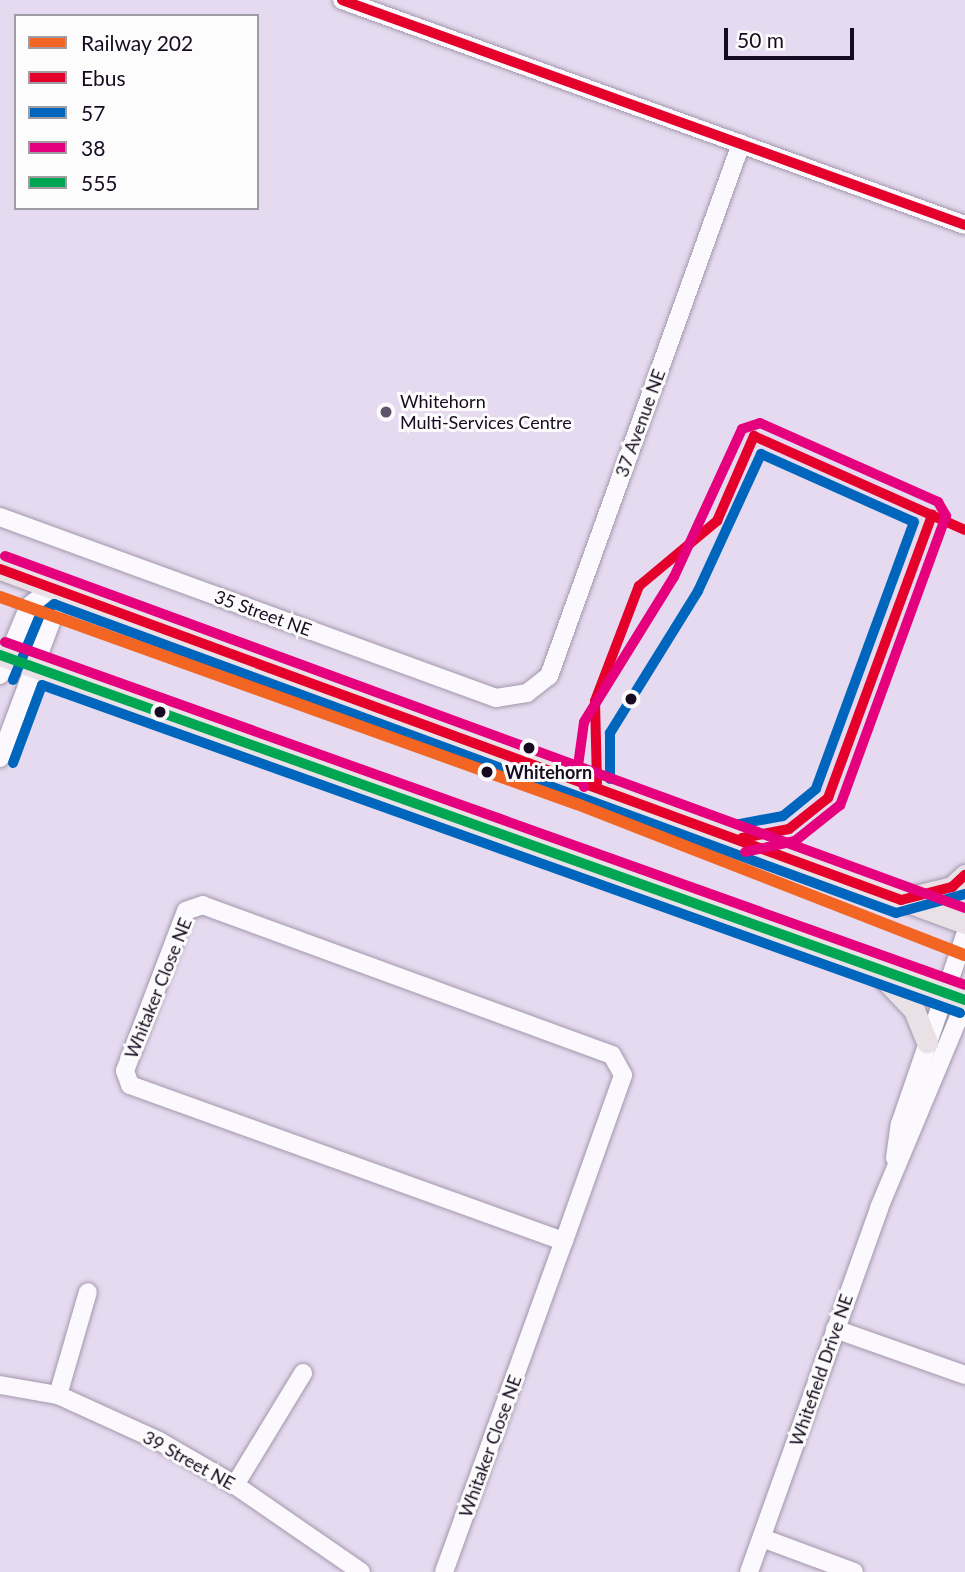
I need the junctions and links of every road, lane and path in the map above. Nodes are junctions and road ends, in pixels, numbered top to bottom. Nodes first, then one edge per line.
1 (342, 0) edge
2 (741, 144) junction
3 (965, 225) edge
4 (0, 517) edge
5 (0, 569) edge
6 (52, 588) junction
7 (2, 662) edge
8 (34, 667) junction
9 (527, 693) joint
10 (0, 758) edge
11 (965, 875) edge
12 (901, 900) junction
13 (965, 923) edge
14 (965, 935) edge
15 (872, 965) junction
16 (944, 992) junction
17 (965, 1001) edge
18 (927, 1042) junction
19 (894, 1169) junction
20 (564, 1241) junction
21 (88, 1292) dead end
22 (835, 1329) junction
23 (303, 1373) dead end
24 (965, 1375) edge
25 (0, 1385) edge
26 (58, 1395) junction
27 (235, 1485) junction
28 (762, 1538) junction
29 (361, 1572) edge
30 (444, 1572) edge
31 (749, 1572) edge
32 (855, 1572) edge

1 - 2 street
2 - 3 street
2 - 9 street, 37 Avenue NE
4 - 9 street, 35 Street NE
5 - 6 main road
6 - 7 street
6 - 8 street
6 - 12 main road
7 - 8 main road
8 - 10 street
8 - 15 main road
11 - 12 main road
12 - 13 main road
14 - 16 street, Whitefield Drive NE
15 - 16 main road
15 - 18 main road
16 - 17 main road
16 - 18 street, Whitefield Drive NE
17 - 19 street, Whitefield Drive NE
18 - 19 street, Whitefield Drive NE
19 - 22 street, Whitefield Drive NE
20 - 20 street, Whitaker Close NE
20 - 30 street, Whitaker Close NE
21 - 26 street
22 - 24 street
22 - 28 street, Whitefield Drive NE
23 - 27 street
25 - 26 street, 39 Street NE
26 - 27 street, 39 Street NE
27 - 29 street, 39 Street NE
28 - 31 street, Whitefield Drive NE
28 - 32 street

